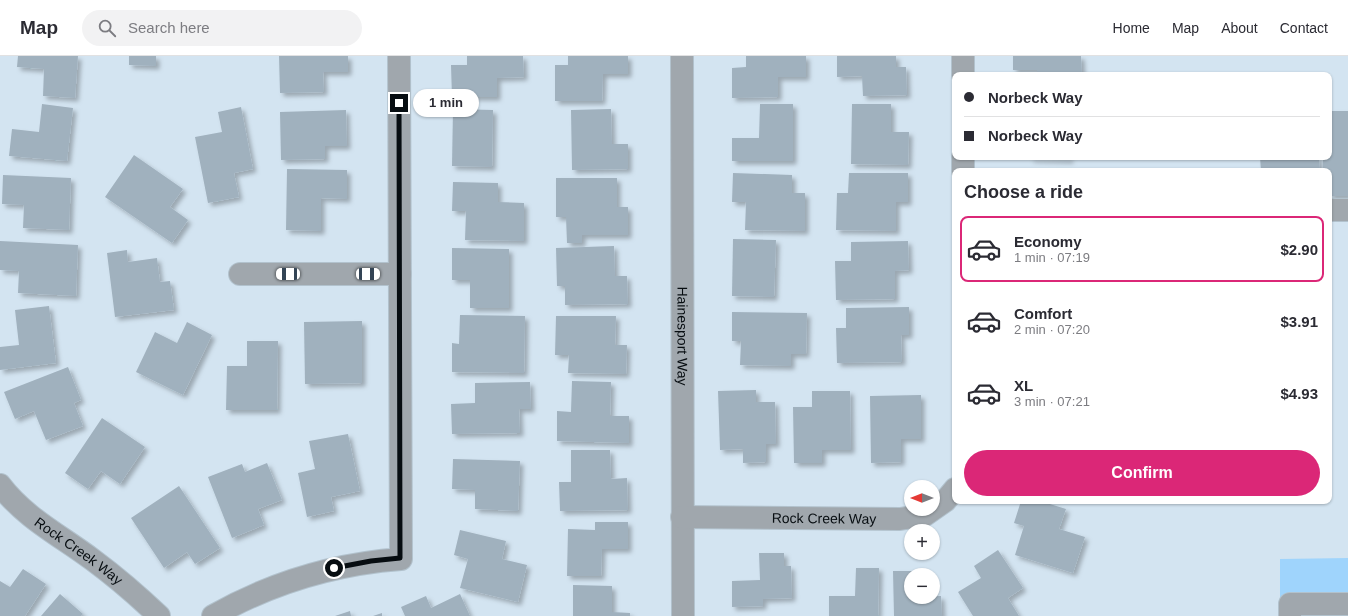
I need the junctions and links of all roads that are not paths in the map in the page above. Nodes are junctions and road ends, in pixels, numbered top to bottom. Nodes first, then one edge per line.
1 (399, 56) edge
2 (682, 56) edge
3 (963, 56) edge
4 (963, 72) edge
5 (1332, 210) edge
6 (1348, 210) edge
7 (240, 274) dead end
8 (400, 274) junction
9 (0, 485) edge
10 (952, 493) edge
11 (682, 517) junction
12 (1348, 604) edge
13 (159, 616) edge
14 (213, 616) edge
15 (683, 616) edge
16 (1290, 616) edge

1 - 8 street
2 - 11 street, Hainesport Way
3 - 4 street
5 - 6 street
7 - 8 street
8 - 14 street
9 - 13 street, Rock Creek Way
10 - 11 street, Rock Creek Way
11 - 15 street, Hainesport Way
12 - 16 street

